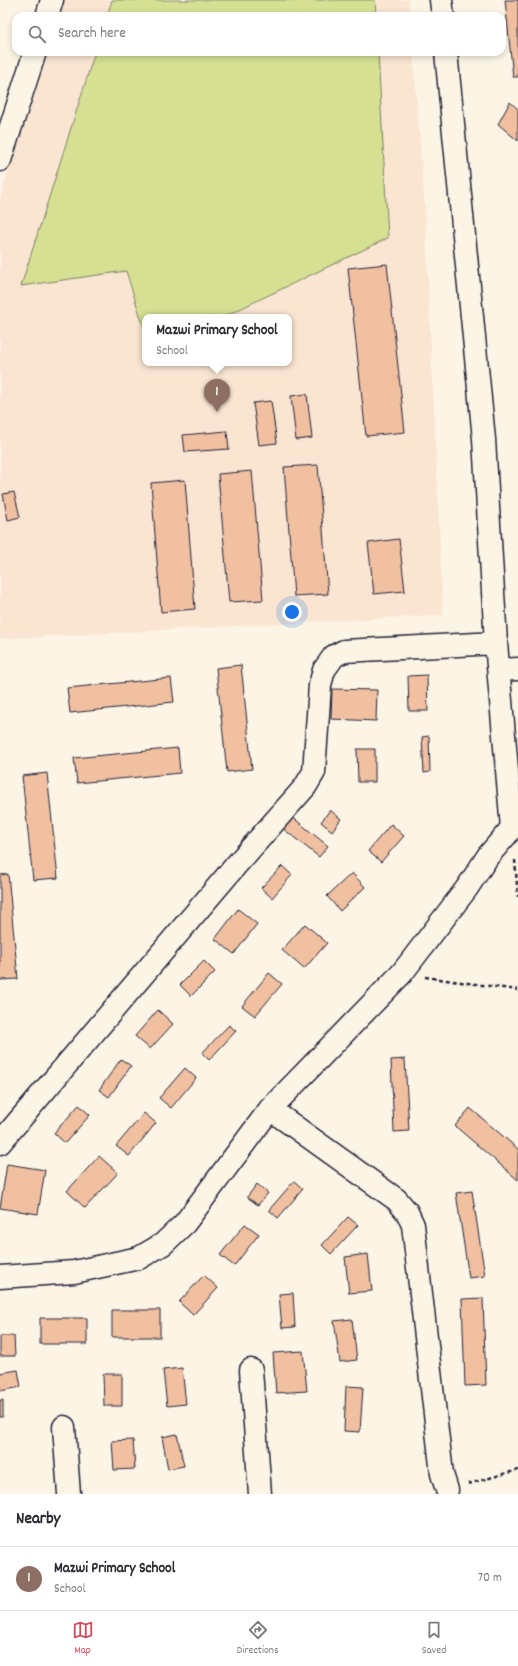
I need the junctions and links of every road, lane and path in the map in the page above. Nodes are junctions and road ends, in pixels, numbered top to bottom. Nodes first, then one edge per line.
1 (52, 0) edge
2 (441, 0) edge
3 (48, 12) edge
4 (442, 12) edge
5 (35, 56) edge
6 (446, 56) edge
7 (0, 160) edge
8 (496, 643) junction
9 (509, 670) edge
10 (512, 828) junction
11 (518, 897) edge
12 (402, 974) junction
13 (518, 990) edge
14 (270, 1109) junction
15 (0, 1143) edge
16 (0, 1277) edge
17 (250, 1370) dead end
18 (64, 1428) dead end
19 (518, 1470) edge
20 (447, 1490) joint
21 (70, 1494) edge
22 (260, 1494) edge

1 - 3 street
2 - 4 street
5 - 7 street
6 - 8 street
8 - 9 street
8 - 15 street
9 - 10 street
10 - 11 path
10 - 12 street
12 - 13 path
12 - 14 street
14 - 16 street
14 - 20 street
17 - 22 street
18 - 21 street
19 - 20 path

